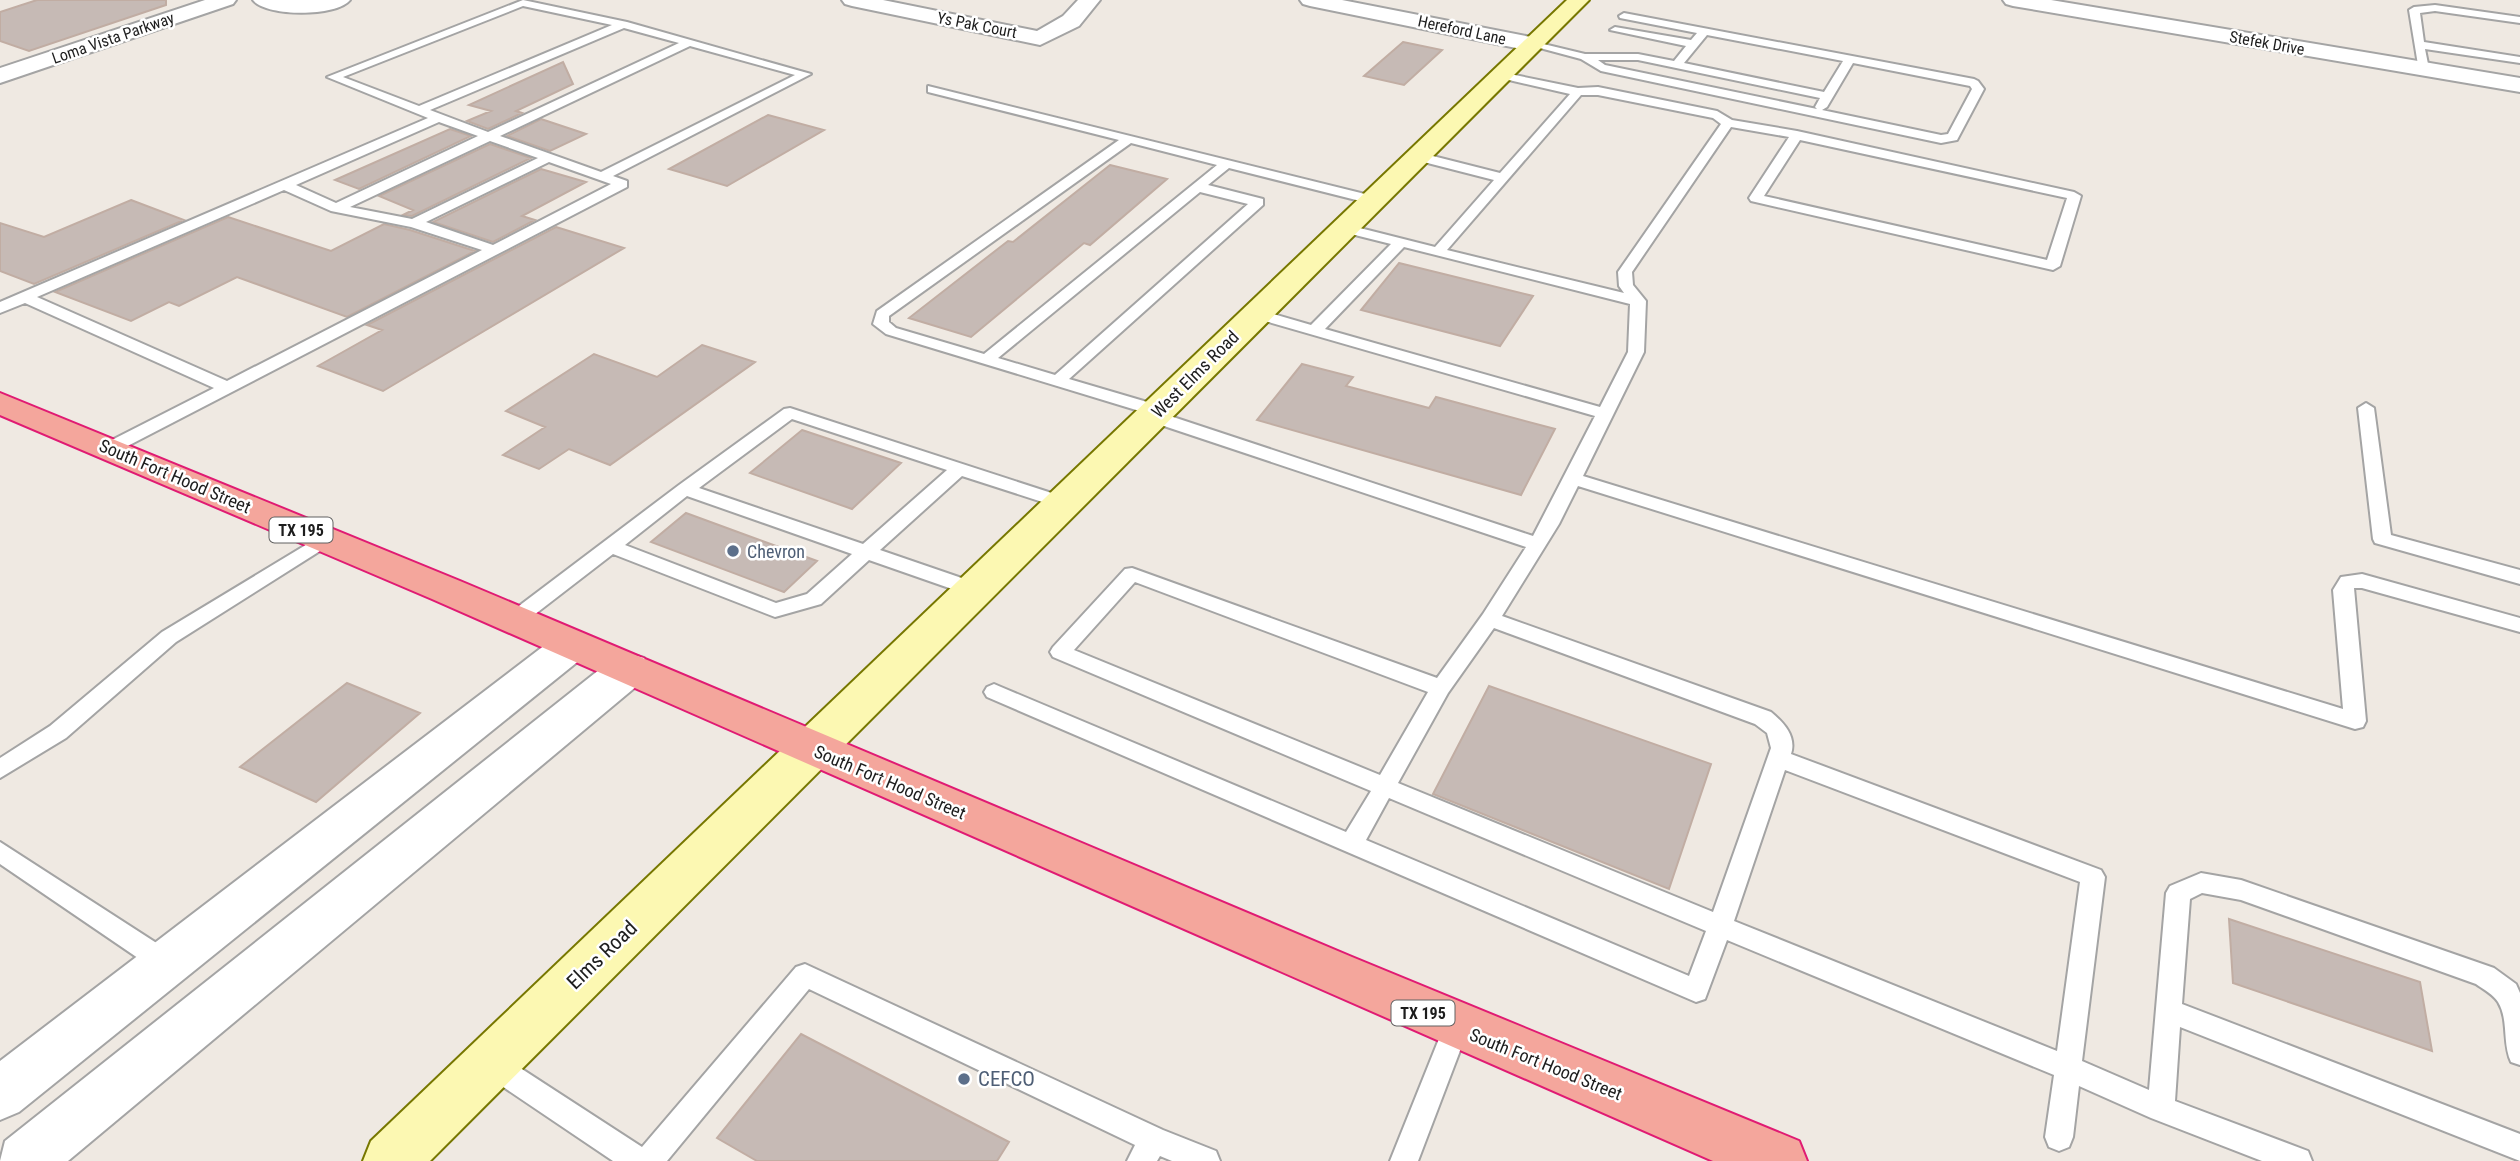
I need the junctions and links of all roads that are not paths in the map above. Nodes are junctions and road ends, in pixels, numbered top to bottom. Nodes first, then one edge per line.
1 (226, 0) edge
2 (263, 0) edge
3 (340, 0) edge
4 (852, 0) edge
5 (1090, 0) edge
6 (1310, 0) edge
7 (1579, 0) edge
8 (2025, 1) edge
9 (1624, 16) dead end
10 (2520, 20) edge
11 (623, 24) junction
12 (1615, 30) dead end
13 (1704, 31) junction
14 (689, 42) junction
15 (1531, 44) junction
16 (1692, 44) junction
17 (2418, 44) junction
18 (1585, 57) junction
19 (1850, 59) junction
20 (2520, 61) edge
21 (1677, 65) junction
22 (2423, 69) junction
23 (1500, 75) junction
24 (0, 76) edge
25 (2520, 85) edge
26 (932, 89) dead end
27 (1578, 92) junction
28 (1828, 96) junction
29 (420, 110) junction
30 (1817, 114) junction
31 (439, 118) junction
32 (1728, 123) junction
33 (1797, 135) junction
34 (488, 136) junction
35 (1128, 139) junction
36 (1417, 156) junction
37 (548, 158) junction
38 (1226, 164) junction
39 (601, 177) junction
40 (1502, 178) junction
41 (287, 186) junction
42 (1198, 187) junction
43 (1372, 200) junction
44 (336, 208) junction
45 (414, 223) junction
46 (1343, 229) junction
47 (1401, 243) junction
48 (495, 250) junction
49 (1438, 252) junction
50 (24, 297) junction
51 (1638, 301) junction
52 (0, 308) edge
53 (1256, 314) junction
54 (1314, 331) junction
55 (986, 360) junction
56 (1058, 381) junction
57 (226, 387) junction
58 (0, 403) edge
59 (2366, 408) dead end
60 (1155, 414) junction
61 (1606, 414) junction
62 (110, 448) junction
63 (960, 468) junction
64 (1574, 479) junction
65 (685, 489) junction
66 (1064, 503) junction
67 (324, 540) junction
68 (1537, 544) junction
69 (610, 546) junction
70 (868, 553) junction
71 (2520, 577) edge
72 (975, 590) junction
73 (514, 620) junction
74 (1490, 620) junction
75 (2520, 625) edge
76 (572, 645) junction
77 (629, 670) junction
78 (1441, 688) junction
79 (995, 692) dead end
80 (813, 749) junction
81 (1778, 758) junction
82 (0, 769) edge
83 (1384, 786) junction
84 (1351, 845) junction
85 (0, 852) edge
86 (1720, 926) junction
87 (167, 963) junction
88 (2168, 1010) junction
89 (1456, 1027) junction
90 (2520, 1053) edge
91 (491, 1063) junction
92 (2066, 1067) junction
93 (0, 1094) edge
94 (2161, 1109) junction
95 (2059, 1137) dead end
96 (2520, 1148) edge
97 (1147, 1150) edge
98 (25, 1161) edge
99 (391, 1161) edge
100 (638, 1161) edge
101 (649, 1161) edge
102 (1206, 1161) edge
103 (1404, 1161) edge
104 (1779, 1161) edge
105 (2298, 1161) edge

1 - 24 street, Loma Vista Parkway
2 - 3 street
4 - 5 street, Ys Pak Court
6 - 15 street, Hereford Lane
7 - 15 main road, West Elms Road
8 - 22 street, Stefek Drive
9 - 13 lane
10 - 17 lane
11 - 14 lane
11 - 29 lane
11 - 29 lane
12 - 16 lane
13 - 16 lane
13 - 19 lane
14 - 34 lane
14 - 39 lane
15 - 18 lane
15 - 23 main road, West Elms Road
16 - 21 lane
17 - 20 lane
17 - 22 lane
18 - 21 lane
18 - 30 lane
19 - 28 lane
19 - 30 lane
21 - 28 lane
22 - 25 street, Stefek Drive
23 - 27 lane
23 - 36 main road, West Elms Road
26 - 35 lane
27 - 32 lane
27 - 40 lane
28 - 30 lane
29 - 31 lane
31 - 34 lane
31 - 41 lane
32 - 33 lane
32 - 51 lane
33 - 33 lane
34 - 37 lane
34 - 44 lane
35 - 38 lane
35 - 55 lane
36 - 40 lane
36 - 43 main road, West Elms Road
37 - 39 lane
37 - 45 lane
38 - 42 lane
38 - 43 lane
39 - 48 lane
40 - 49 lane
41 - 44 lane
41 - 50 lane
42 - 55 lane
42 - 56 lane
43 - 46 main road, West Elms Road
44 - 45 lane
45 - 48 lane
46 - 47 lane
46 - 53 main road, West Elms Road
47 - 49 lane
47 - 54 lane
48 - 57 lane
49 - 51 lane
50 - 52 lane
50 - 57 lane
51 - 61 lane
53 - 54 lane
53 - 60 main road, West Elms Road
54 - 61 lane
55 - 56 lane
56 - 60 lane
57 - 62 lane
58 - 62 highway, South Fort Hood Street / TX 195
59 - 71 lane
60 - 66 main road, West Elms Road
60 - 68 lane
61 - 64 lane
62 - 67 highway, South Fort Hood Street / TX 195
63 - 65 lane
63 - 66 lane
63 - 70 lane
64 - 68 lane
64 - 75 lane
65 - 69 lane
65 - 70 lane
66 - 72 main road, West Elms Road
67 - 73 highway, South Fort Hood Street / TX 195
67 - 82 lane
68 - 74 lane
69 - 70 lane
69 - 73 lane
70 - 72 lane
72 - 80 main road, West Elms Road
73 - 76 highway, South Fort Hood Street / TX 195
74 - 78 lane
74 - 81 lane
76 - 77 highway, South Fort Hood Street / TX 195
76 - 87 street
77 - 80 highway, South Fort Hood Street / TX 195
77 - 98 street
78 - 83 lane
78 - 83 lane
79 - 84 lane
80 - 89 highway, South Fort Hood Street / TX 195
80 - 91 main road, Elms Road
81 - 86 lane
81 - 92 lane
83 - 84 lane
83 - 86 lane
84 - 86 lane
85 - 87 lane
86 - 92 lane
87 - 93 street
88 - 90 lane
88 - 94 lane
88 - 96 lane
89 - 103 lane
89 - 104 highway, South Fort Hood Street / TX 195
91 - 99 main road, Elms Road
91 - 100 lane
92 - 94 lane
92 - 95 lane
94 - 105 lane
97 - 101 lane
97 - 102 lane

